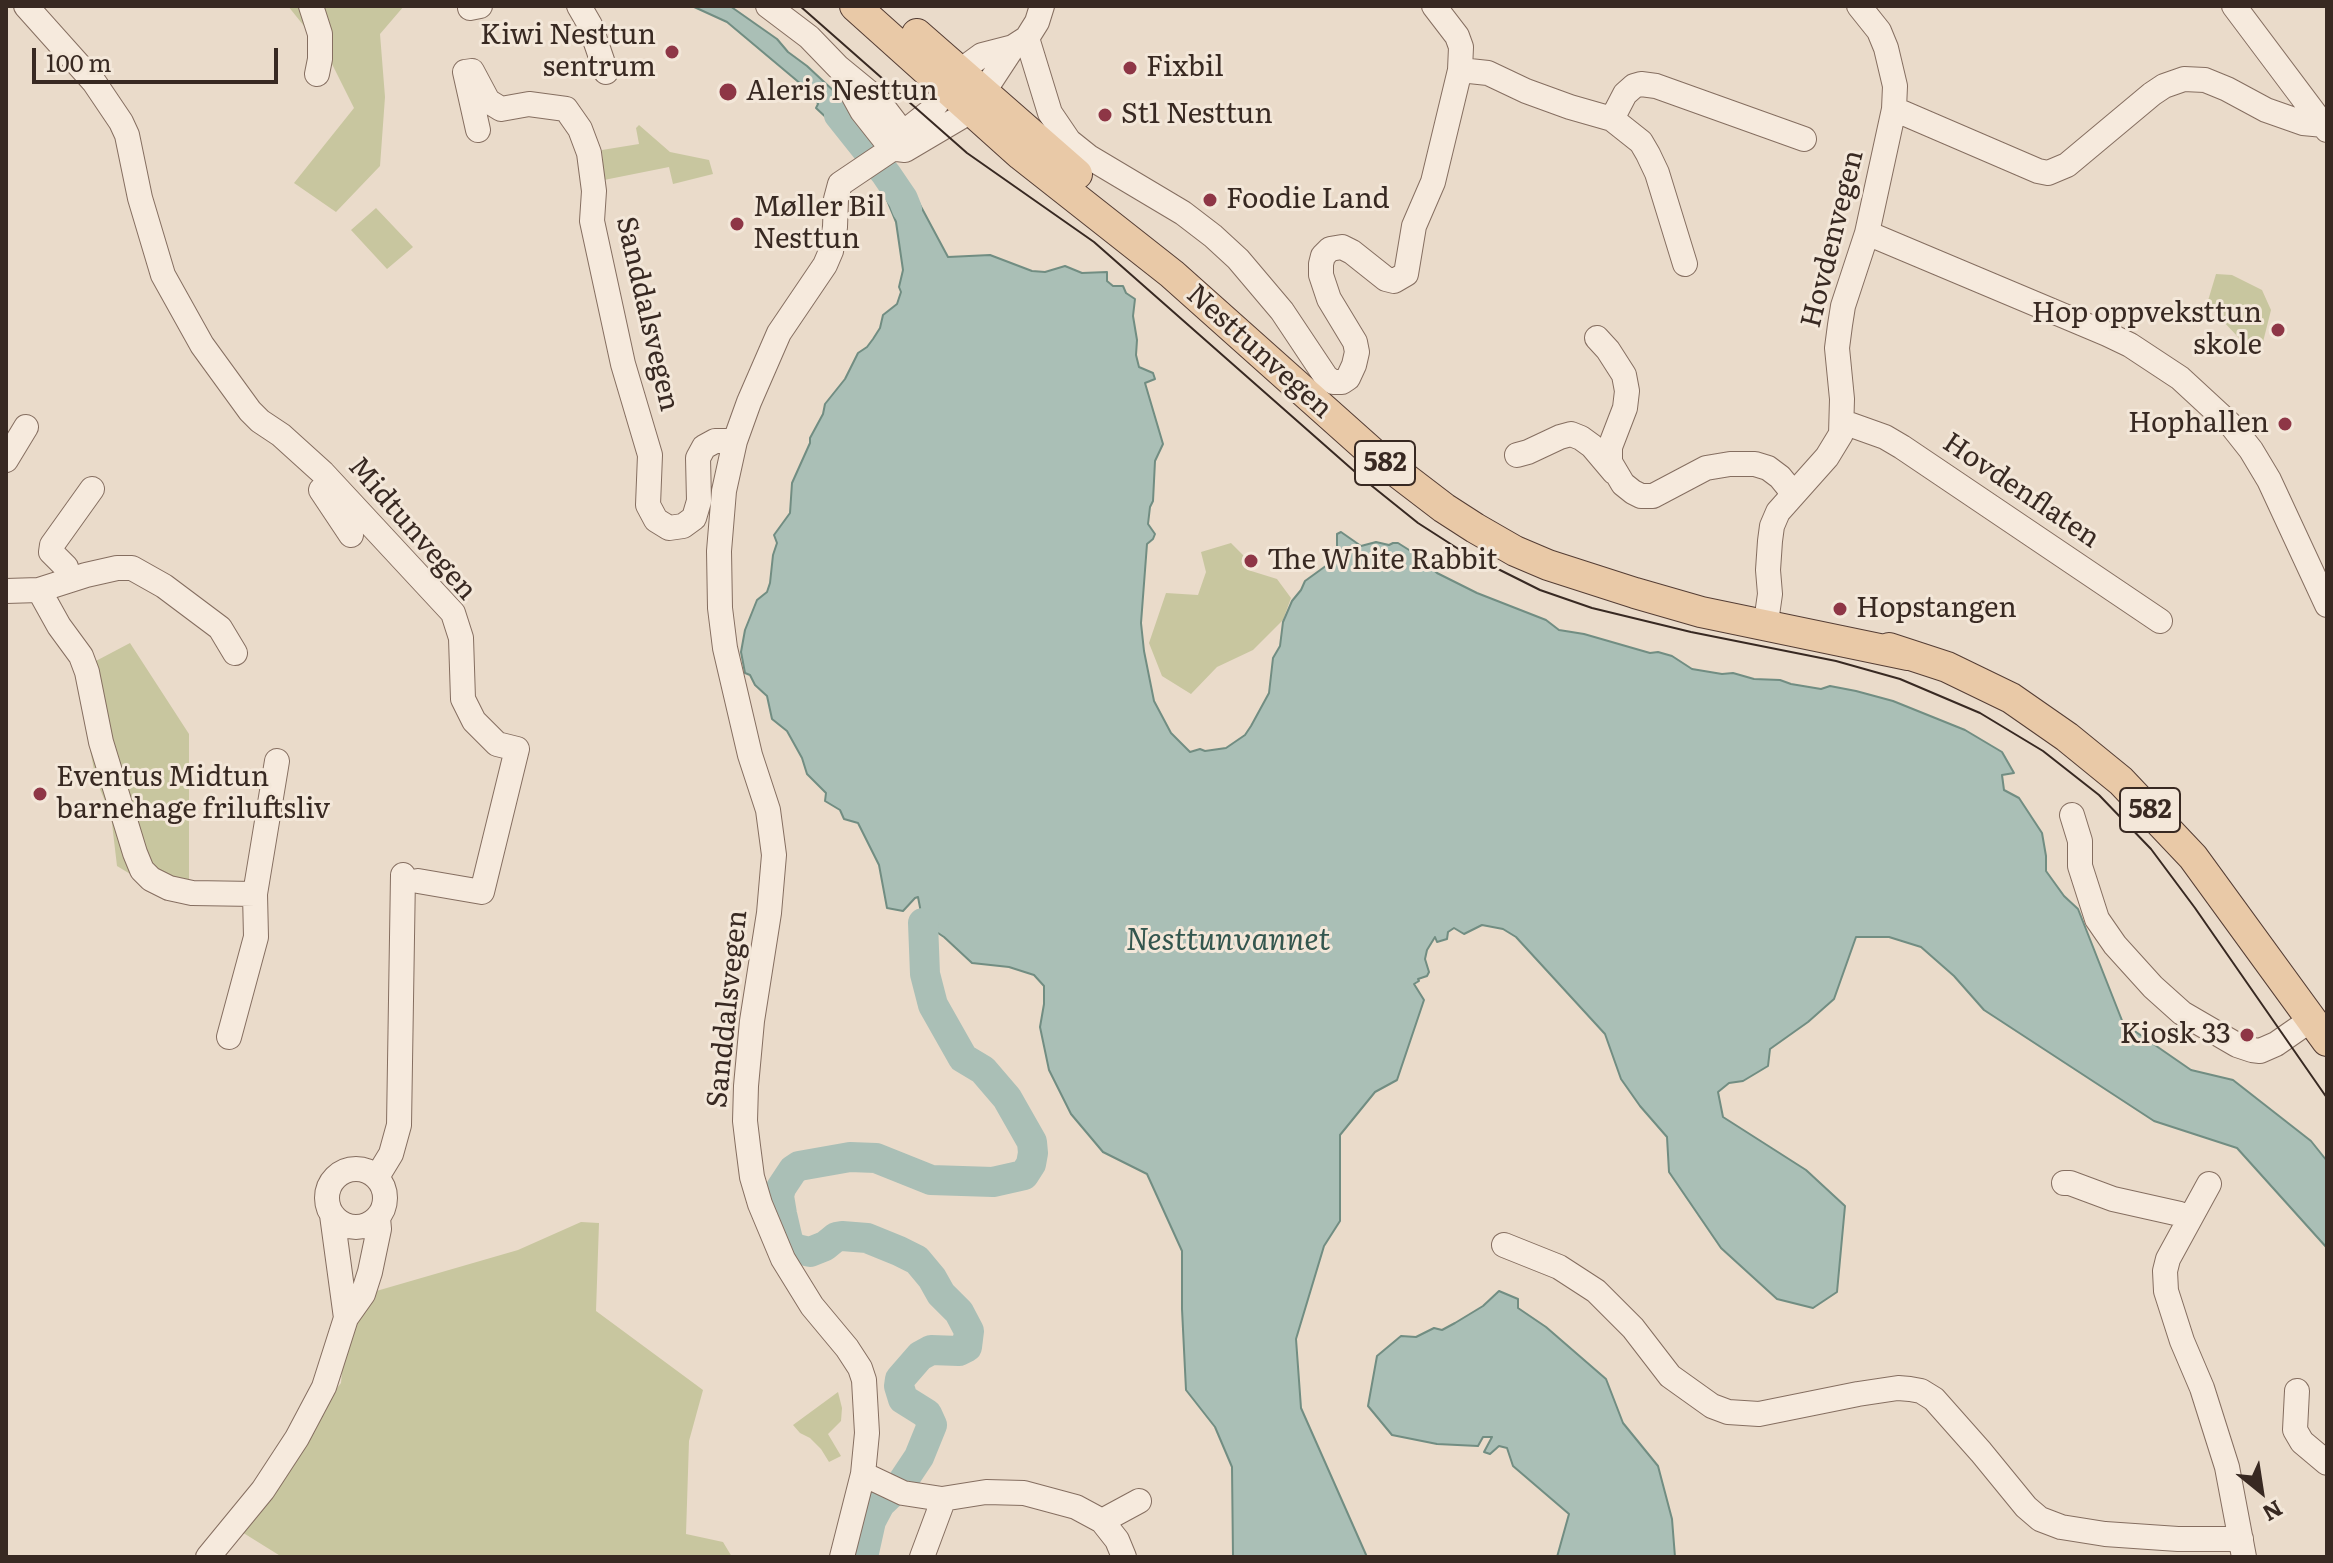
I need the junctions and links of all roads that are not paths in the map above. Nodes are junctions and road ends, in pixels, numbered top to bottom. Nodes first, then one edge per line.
1 (26, 6) edge
2 (311, 6) edge
3 (579, 6) edge
4 (768, 6) edge
5 (855, 6) edge
6 (883, 6) edge
7 (1042, 6) edge
8 (1434, 6) edge
9 (1859, 6) edge
10 (2234, 6) edge
11 (1020, 42) junction
12 (1460, 70) junction
13 (606, 72) dead end
14 (317, 74) dead end
15 (954, 80) junction
16 (977, 102) junction
17 (1894, 109) junction
18 (1612, 119) junction
19 (2326, 125) edge
20 (478, 130) dead end
21 (1804, 139) dead end
22 (894, 145) junction
23 (1867, 233) junction
24 (1685, 264) dead end
25 (1597, 338) dead end
26 (1843, 422) junction
27 (26, 427) dead end
28 (735, 441) junction
29 (301, 452) junction
30 (1517, 455) dead end
31 (6, 460) edge
32 (1614, 472) junction
33 (92, 489) dead end
34 (1793, 493) junction
35 (351, 535) dead end
36 (69, 580) junction
37 (17, 587) edge
38 (1635, 593) junction
39 (2327, 605) edge
40 (1767, 615) junction
41 (2160, 621) dead end
42 (235, 653) dead end
43 (1908, 655) junction
44 (277, 761) dead end
45 (2072, 815) dead end
46 (255, 894) junction
47 (2319, 1030) edge
48 (229, 1037) dead end
49 (377, 1177) junction
50 (2064, 1183) dead end
51 (2209, 1184) dead end
52 (332, 1215) junction
53 (378, 1218) junction
54 (2187, 1223) junction
55 (1504, 1245) dead end
56 (346, 1318) junction
57 (2297, 1391) dead end
58 (2327, 1463) edge
59 (863, 1474) junction
60 (942, 1499) junction
61 (1139, 1501) dead end
62 (1102, 1521) junction
63 (2120, 1546) edge
64 (2243, 1548) edge
65 (208, 1557) edge
66 (842, 1557) edge
67 (922, 1557) edge
68 (1124, 1557) edge

1 - 29 street, Midtunvegen
2 - 14 street
3 - 13 street
4 - 22 street
5 - 15 main road, Nesttunvegen / 582
6 - 15 main road, Nesttunvegen / 582
7 - 11 street
8 - 12 street
9 - 17 street, Hovdenvegen
10 - 19 street
11 - 12 street
11 - 15 street, Sanddalsvegen
11 - 16 street
12 - 18 street
15 - 16 main road, Nesttunvegen / 582
15 - 22 street, Sanddalsvegen
16 - 22 street, Sanddalsvegen
16 - 38 main road, Nesttunvegen / 582
17 - 19 street
17 - 23 street, Hovdenvegen
18 - 21 street
18 - 24 street
20 - 28 street, Sanddalsvegen
22 - 28 street, Sanddalsvegen
23 - 26 street, Hovdenvegen
23 - 39 street
25 - 32 street
26 - 34 street, Hovdenvegen
26 - 41 street, Hovdenflaten
27 - 31 street
28 - 59 street, Sanddalsvegen
29 - 35 street, Midtunvegen
29 - 49 street, Midtunvegen
30 - 32 street
32 - 34 street
33 - 36 street
34 - 40 street, Hovdenvegen
36 - 37 street
36 - 42 street
37 - 46 street
38 - 40 main road, Nesttunvegen / 582
38 - 43 main road, Nesttunvegen / 582
40 - 43 main road, Nesttunvegen / 582
43 - 47 main road, Nesttunvegen / 582
44 - 46 street
45 - 47 street, Nesttunvegen
46 - 48 street
49 - 52 street
49 - 53 street
50 - 54 street
51 - 54 street
52 - 53 street
52 - 56 street
53 - 56 street
54 - 64 street
55 - 63 street
56 - 65 street
57 - 58 street
59 - 60 street
59 - 66 street, Sanddalsvegen
60 - 62 street
60 - 67 street
61 - 62 street
62 - 68 street
63 - 64 street

